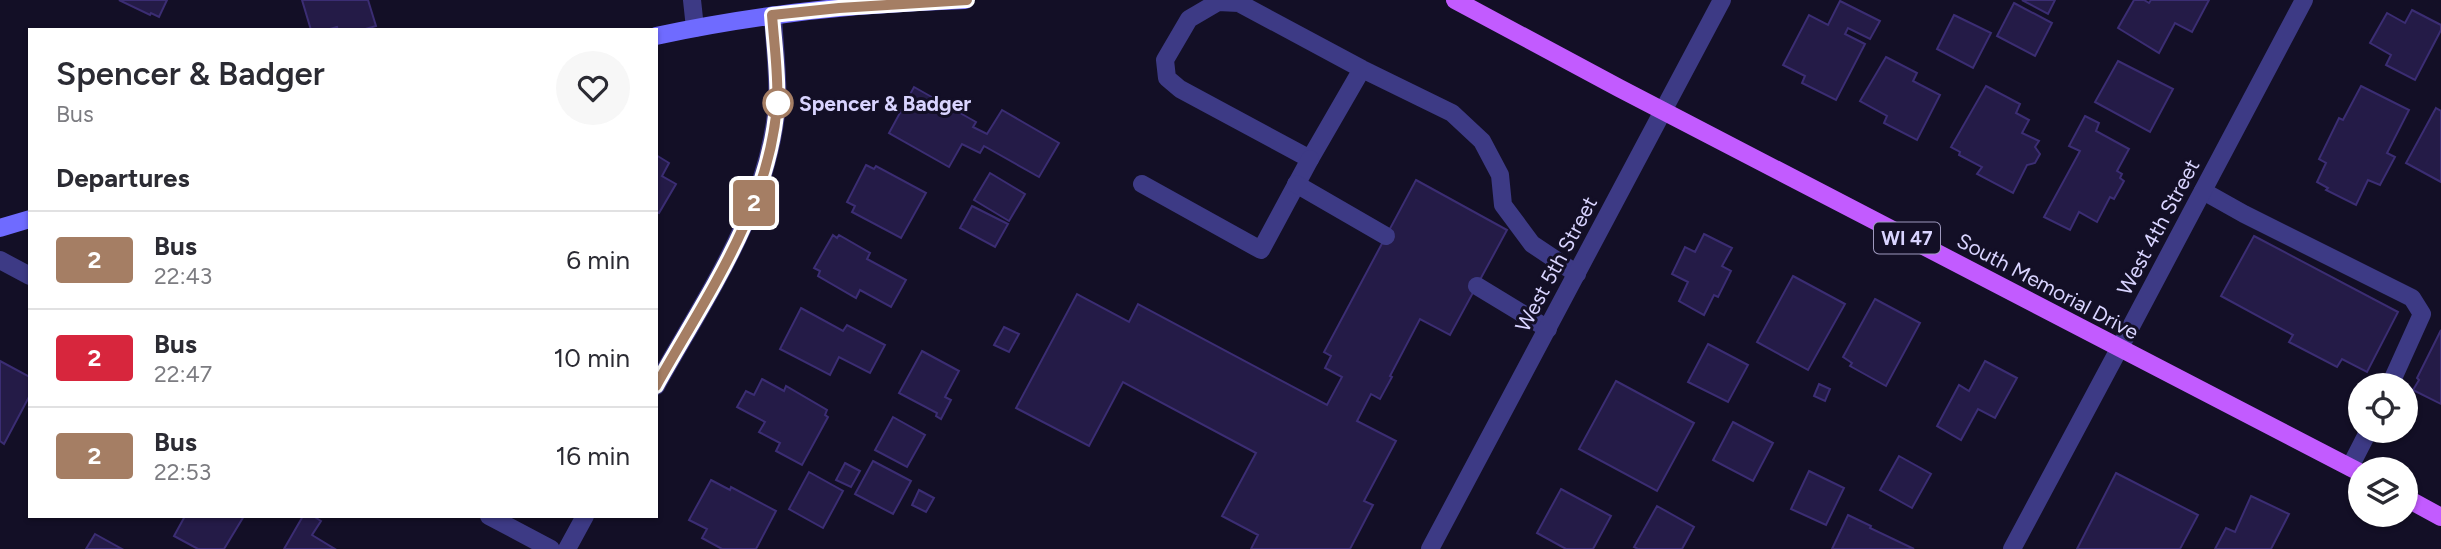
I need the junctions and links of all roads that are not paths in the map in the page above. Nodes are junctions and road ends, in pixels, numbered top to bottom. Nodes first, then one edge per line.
1 (692, 0) edge
2 (965, 0) edge
3 (1455, 0) edge
4 (1722, 0) edge
5 (2304, 0) edge
6 (927, 1) edge
7 (822, 5) edge
8 (772, 15) junction
9 (695, 28) junction
10 (658, 37) edge
11 (1362, 69) junction
12 (1664, 111) junction
13 (1310, 159) junction
14 (1142, 184) dead end
15 (1296, 184) junction
16 (2203, 191) junction
17 (28, 220) edge
18 (0, 228) edge
19 (1386, 236) dead end
20 (0, 260) edge
21 (28, 274) edge
22 (1577, 274) junction
23 (1477, 286) dead end
24 (1548, 328) junction
25 (2119, 349) junction
26 (2395, 373) edge
27 (658, 382) edge
28 (2348, 466) edge
29 (2418, 505) edge
30 (2441, 517) edge
31 (493, 518) edge
32 (584, 518) edge
33 (551, 549) edge
34 (567, 549) edge
35 (1430, 549) edge
36 (2012, 549) edge

1 - 9 street
2 - 6 main road
3 - 12 main road, South Memorial Drive / WI 47
4 - 12 street, West 5th Street
5 - 16 street, West 4th Street
6 - 7 main road
7 - 8 main road
8 - 9 main road
8 - 27 street
9 - 10 main road
11 - 13 street
11 - 13 street
11 - 22 street
12 - 22 street, West 5th Street
12 - 25 main road, South Memorial Drive / WI 47
13 - 15 street
14 - 15 street
15 - 19 street
16 - 25 street, West 4th Street
16 - 26 street
17 - 18 main road
20 - 21 street
22 - 24 street, West 5th Street
23 - 24 street
24 - 35 street, West 5th Street
25 - 28 main road, South Memorial Drive / WI 47
25 - 36 street, West 4th Street
29 - 30 main road
31 - 33 street
32 - 34 street

